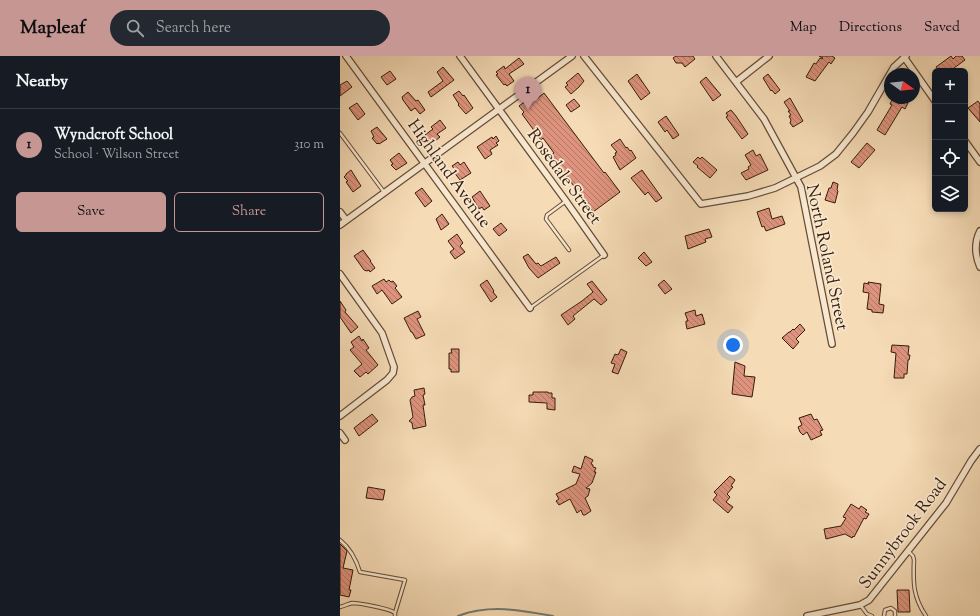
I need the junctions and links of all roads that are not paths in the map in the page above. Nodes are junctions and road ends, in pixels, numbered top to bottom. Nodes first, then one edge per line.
1 (346, 56) edge
2 (460, 56) edge
3 (572, 56) edge
4 (584, 56) edge
5 (716, 56) edge
6 (769, 56) edge
7 (905, 56) edge
8 (736, 82) junction
9 (932, 96) edge
10 (499, 109) junction
11 (340, 133) edge
12 (968, 146) edge
13 (980, 162) edge
14 (425, 164) junction
15 (797, 178) junction
16 (385, 193) junction
17 (566, 201) junction
18 (340, 212) edge
19 (346, 220) junction
20 (340, 225) edge
21 (980, 231) edge
22 (569, 250) dead end
23 (604, 255) joint
24 (980, 267) edge
25 (340, 274) edge
26 (530, 308) joint
27 (832, 344) dead end
28 (340, 416) edge
29 (340, 433) edge
30 (345, 440) dead end
31 (979, 451) edge
32 (340, 540) edge
33 (908, 551) junction
34 (860, 605) junction
35 (340, 607) edge
36 (395, 615) edge
37 (807, 616) edge
38 (872, 616) edge
39 (884, 616) edge
40 (895, 616) edge
41 (926, 616) edge

1 - 14 street, Highland Avenue
2 - 10 street, Rosedale Street
3 - 10 street
4 - 15 street
5 - 8 street, North Roland Street
6 - 8 street
7 - 9 street
7 - 15 street
8 - 15 street, North Roland Street
10 - 14 street
10 - 17 street, Rosedale Street
11 - 16 lane
12 - 13 street
14 - 16 street
14 - 26 street, Highland Avenue
15 - 27 street, North Roland Street
16 - 19 street
17 - 22 lane
17 - 23 street, Rosedale Street
18 - 19 street
19 - 20 street
21 - 24 street
23 - 26 lane
25 - 28 street
29 - 30 street
31 - 33 street, Sunnybrook Road
32 - 36 lane
33 - 34 street, Sunnybrook Road
33 - 41 lane
34 - 37 street, Sunnybrook Road
34 - 38 lane
35 - 36 lane
39 - 40 lane

